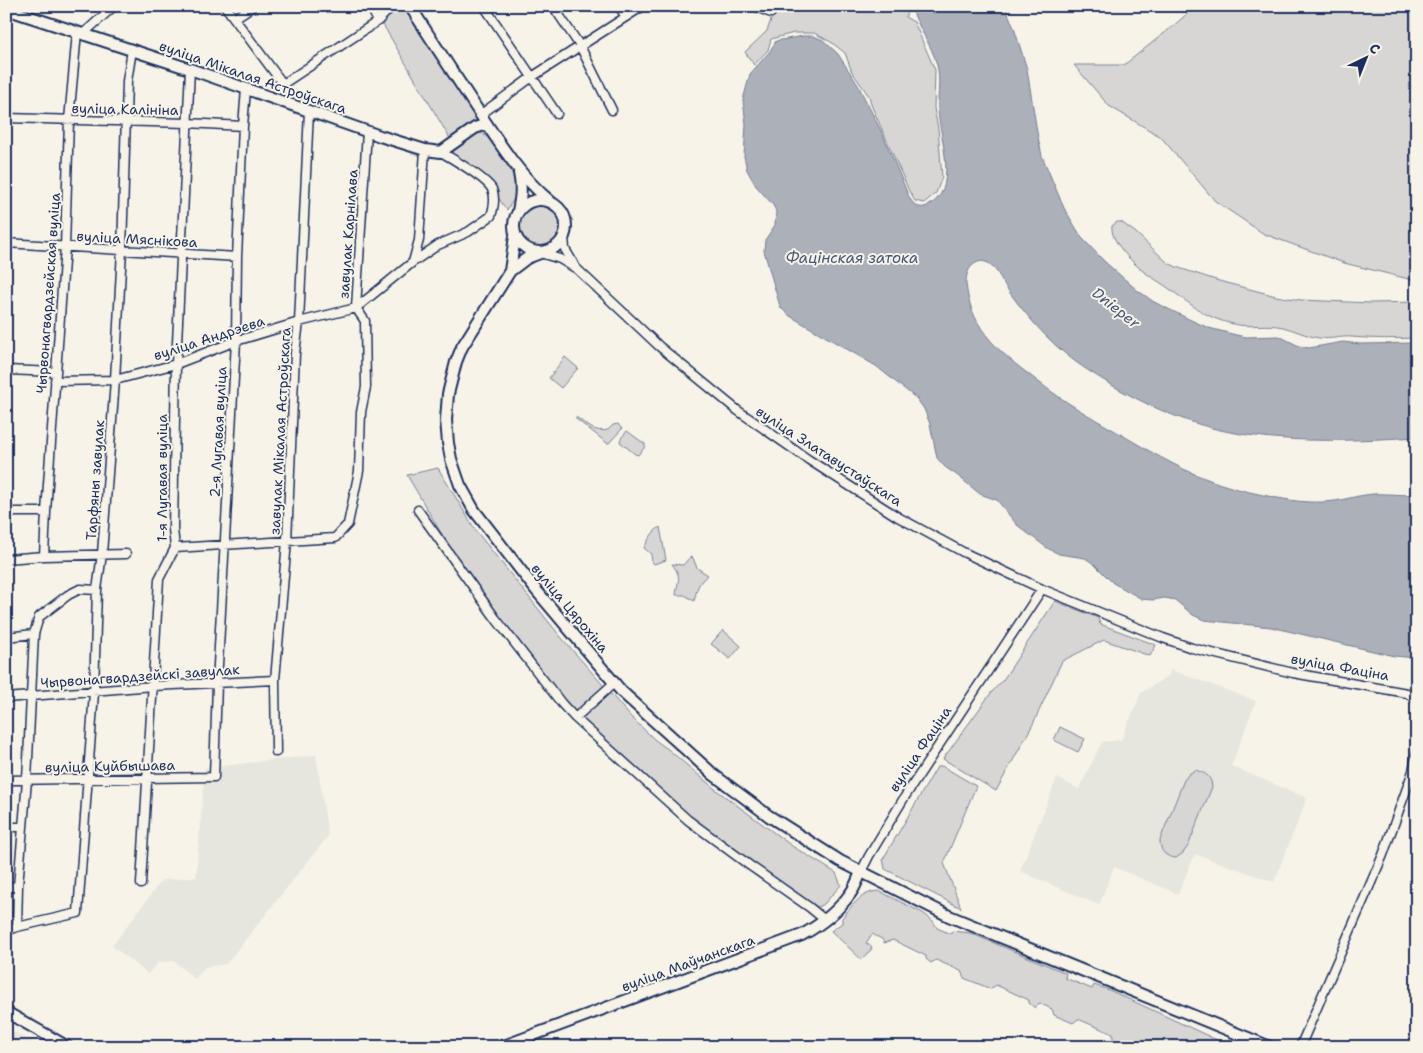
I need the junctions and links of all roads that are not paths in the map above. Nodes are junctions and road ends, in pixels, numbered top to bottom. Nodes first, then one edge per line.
1 (114, 6) edge
2 (225, 6) edge
3 (253, 6) edge
4 (370, 6) edge
5 (392, 6) edge
6 (410, 6) edge
7 (484, 6) edge
8 (553, 6) edge
9 (619, 6) edge
10 (643, 6) edge
11 (754, 6) edge
12 (6, 9) edge
13 (771, 13) dead end
14 (626, 17) junction
15 (235, 18) junction
16 (378, 21) junction
17 (80, 33) junction
18 (580, 46) junction
19 (132, 50) junction
20 (190, 68) junction
21 (532, 77) junction
22 (283, 84) junction
23 (246, 89) junction
24 (276, 100) junction
25 (612, 110) dead end
26 (308, 111) junction
27 (557, 114) dead end
28 (480, 115) junction
29 (6, 118) edge
30 (69, 120) junction
31 (126, 122) junction
32 (187, 123) junction
33 (487, 124) junction
34 (243, 126) junction
35 (367, 131) junction
36 (425, 150) junction
37 (441, 152) junction
38 (518, 169) junction
39 (551, 202) junction
40 (518, 211) junction
41 (515, 236) junction
42 (564, 236) junction
43 (6, 244) edge
44 (65, 247) junction
45 (122, 250) junction
46 (182, 253) junction
47 (540, 253) junction
48 (237, 257) junction
49 (413, 262) junction
50 (577, 269) junction
51 (510, 271) junction
52 (356, 308) junction
53 (299, 322) junction
54 (236, 341) junction
55 (176, 364) junction
56 (6, 370) edge
57 (56, 372) junction
58 (55, 380) junction
59 (115, 380) junction
60 (418, 510) dead end
61 (6, 512) edge
62 (46, 512) junction
63 (287, 541) junction
64 (224, 546) junction
65 (175, 548) junction
66 (102, 554) junction
67 (126, 554) dead end
68 (44, 556) junction
69 (6, 559) edge
70 (97, 590) junction
71 (1042, 590) junction
72 (34, 634) junction
73 (6, 637) edge
74 (275, 680) junction
75 (216, 683) junction
76 (614, 683) junction
77 (153, 686) junction
78 (94, 692) junction
79 (32, 696) junction
80 (6, 698) edge
81 (1417, 700) edge
82 (575, 718) junction
83 (276, 752) dead end
84 (1417, 752) edge
85 (214, 776) joint
86 (148, 777) junction
87 (88, 779) junction
88 (6, 780) edge
89 (27, 780) junction
90 (22, 827) junction
91 (6, 828) edge
92 (861, 872) junction
93 (141, 884) dead end
94 (6, 886) edge
95 (18, 886) junction
96 (825, 920) junction
97 (16, 927) junction
98 (6, 931) edge
99 (6, 1012) edge
100 (68, 1047) edge
101 (500, 1047) edge
102 (1270, 1047) edge
103 (1300, 1047) edge

1 - 17 street
2 - 15 street
3 - 15 street
4 - 16 street
5 - 16 street
6 - 28 main road
7 - 21 street
8 - 18 street
9 - 14 street
10 - 14 street
11 - 13 street
12 - 17 main road, вуліца Мікалая Астроўскага
14 - 18 street
15 - 22 street
16 - 22 street
17 - 19 main road, вуліца Мікалая Астроўскага
17 - 30 street, Чырвонагвардзейская вуліца
18 - 21 street
18 - 25 street
19 - 20 main road, вуліца Мікалая Астроўскага
19 - 31 street, Тарфяны завулак
20 - 23 main road, вуліца Мікалая Астроўскага
20 - 32 street, 1-я Лугавая вуліца
21 - 27 street
21 - 28 street
22 - 24 street
23 - 24 main road, вуліца Мікалая Астроўскага
23 - 34 street, 2-я Лугавая вуліца
24 - 26 main road, вуліца Мікалая Астроўскага
26 - 35 main road, вуліца Мікалая Астроўскага
26 - 53 street, завулак Мікалая Астроўскага
28 - 33 main road
29 - 30 street, вуліца Калініна
30 - 31 street, вуліца Калініна
30 - 44 street, Чырвонагвардзейская вуліца
31 - 32 street, вуліца Калініна
31 - 45 street, Тарфяны завулак
32 - 34 street, вуліца Калініна
32 - 46 street, 1-я Лугавая вуліца
33 - 37 main road
33 - 38 main road
34 - 48 street, 2-я Лугавая вуліца
35 - 36 main road, вуліца Мікалая Астроўскага
35 - 52 street, завулак Карнілава
36 - 37 main road, вуліца Мікалая Астроўскага
36 - 49 street
37 - 49 street, вуліца Андрэева
38 - 39 main road
38 - 40 main road
39 - 40 main road
39 - 42 main road
40 - 41 main road
41 - 47 main road
41 - 51 main road, вуліца Цярохіна
42 - 47 main road
42 - 50 street
43 - 44 street, вуліца Мяснікова
44 - 45 street, вуліца Мяснікова
44 - 57 street, Чырвонагвардзейская вуліца
45 - 46 street, вуліца Мяснікова
45 - 59 street, Тарфяны завулак
46 - 48 street, вуліца Мяснікова
46 - 55 street, 1-я Лугавая вуліца
47 - 50 street
47 - 51 main road, вуліца Цярохіна
48 - 54 street, 2-я Лугавая вуліца
49 - 52 street, вуліца Андрэева
50 - 71 street, вуліца Златавустаўскага
51 - 76 main road, вуліца Цярохіна
52 - 53 street, вуліца Андрэева
52 - 63 street, завулак Карнілава
53 - 54 street, вуліца Андрэева
53 - 63 street, завулак Мікалая Астроўскага
54 - 55 street, вуліца Андрэева
54 - 64 street, 2-я Лугавая вуліца
55 - 59 street, вуліца Андрэева
55 - 65 street, 1-я Лугавая вуліца
56 - 57 street
57 - 58 street, Чырвонагвардзейская вуліца
58 - 59 street, вуліца Андрэева
58 - 62 street, Чырвонагвардзейская вуліца
59 - 66 street, Тарфяны завулак
60 - 82 street
61 - 62 street
62 - 68 street, Чырвонагвардзейская вуліца
63 - 64 street
63 - 74 street, завулак Мікалая Астроўскага
64 - 65 street
64 - 75 street, 2-я Лугавая вуліца
65 - 77 street, 1-я Лугавая вуліца
66 - 67 street
66 - 68 street
66 - 70 street, Тарфяны завулак
68 - 69 street
70 - 72 street
70 - 78 street, Тарфяны завулак
71 - 81 street, вуліца Фаціна
71 - 92 street, вуліца Фаціна
72 - 73 street
72 - 79 street
74 - 75 street, Чырвонагвардзейскі завулак
74 - 83 street, завулак Мікалая Астроўскага
75 - 77 street, Чырвонагвардзейскі завулак
75 - 85 street, 2-я Лугавая вуліца
76 - 82 street
76 - 92 main road, вуліца Цярохіна
77 - 78 street, Чырвонагвардзейскі завулак
77 - 86 street, 1-я Лугавая вуліца
78 - 79 street, Чырвонагвардзейскі завулак
78 - 87 street, Тарфяны завулак
79 - 80 street, Чырвонагвардзейскі завулак
79 - 89 street
82 - 96 street
84 - 103 street
85 - 86 street, вуліца Куйбышава
86 - 87 street, вуліца Куйбышава
86 - 93 street, 1-я Лугавая вуліца
87 - 89 street, вуліца Куйбышава
87 - 97 street, Тарфяны завулак
88 - 89 street, вуліца Куйбышава
89 - 90 street
90 - 91 street
90 - 95 street
92 - 96 main road, вуліца Маўчанскага
92 - 102 main road
94 - 95 street
95 - 97 street
96 - 101 main road, вуліца Маўчанскага
97 - 98 street
99 - 100 main road

